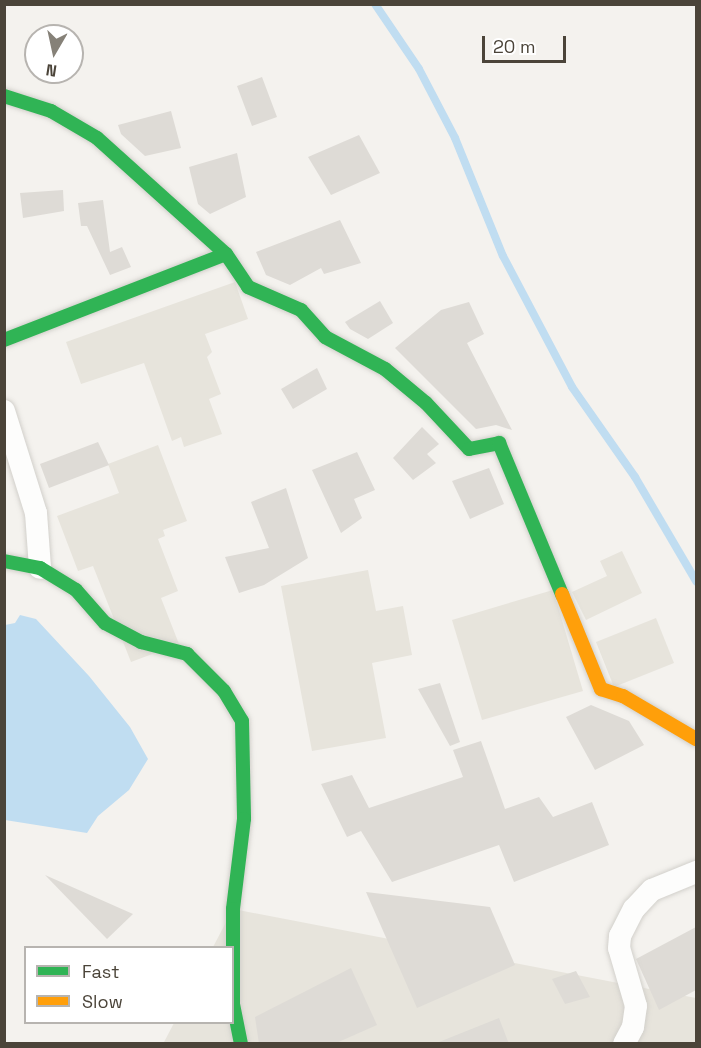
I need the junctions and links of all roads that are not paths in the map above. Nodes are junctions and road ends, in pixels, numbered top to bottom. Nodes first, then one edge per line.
1 (4, 96) edge
2 (226, 254) junction
3 (4, 340) edge
4 (4, 411) edge
5 (4, 561) edge
6 (40, 567) junction
7 (696, 739) edge
8 (696, 872) edge
9 (232, 946) edge
10 (234, 1009) edge
11 (241, 1044) edge
12 (624, 1044) edge

1 - 2 street
2 - 3 street
2 - 7 street
4 - 6 street
5 - 6 street
6 - 9 street
8 - 12 street
10 - 11 street

